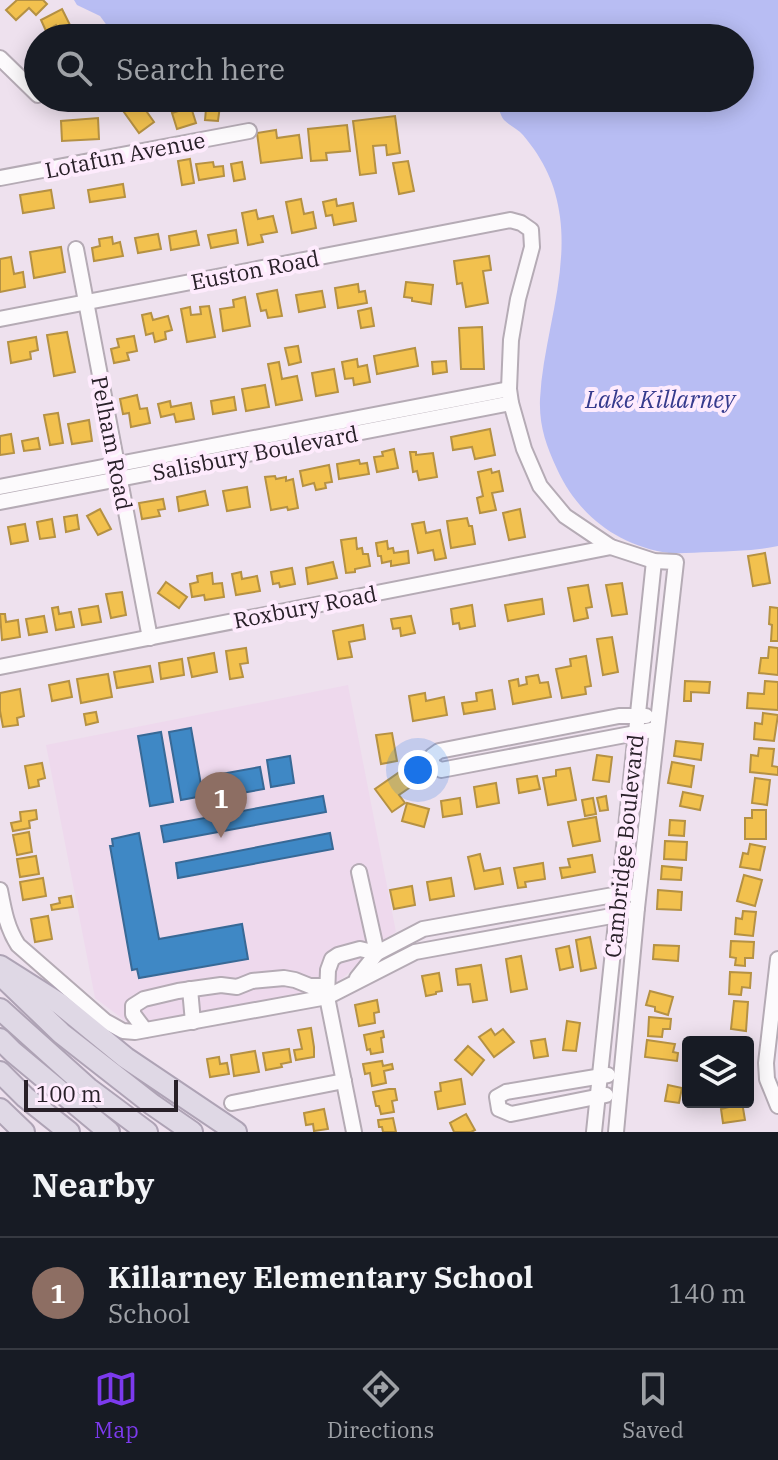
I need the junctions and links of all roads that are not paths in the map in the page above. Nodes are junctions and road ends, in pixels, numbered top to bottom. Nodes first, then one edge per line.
1 (0, 58) edge
2 (24, 81) edge
3 (249, 131) dead end
4 (0, 178) edge
5 (76, 249) dead end
6 (86, 303) junction
7 (0, 319) edge
8 (510, 396) junction
9 (116, 464) junction
10 (119, 480) junction
11 (0, 487) edge
12 (0, 502) edge
13 (611, 547) junction
14 (654, 561) junction
15 (150, 638) junction
16 (0, 667) edge
17 (638, 715) junction
18 (658, 723) junction
19 (636, 732) junction
20 (359, 872) dead end
21 (0, 890) edge
22 (619, 894) junction
23 (638, 902) junction
24 (617, 915) junction
25 (377, 953) junction
26 (778, 959) edge
27 (0, 966) edge
28 (0, 974) edge
29 (352, 985) junction
30 (237, 987) junction
31 (190, 989) junction
32 (327, 991) junction
33 (0, 1009) edge
34 (226, 1016) junction
35 (193, 1022) junction
36 (140, 1031) junction
37 (0, 1039) edge
38 (0, 1072) edge
39 (600, 1075) junction
40 (620, 1075) junction
41 (772, 1078) edge
42 (344, 1081) junction
43 (618, 1094) junction
44 (598, 1097) junction
45 (232, 1103) dead end
46 (778, 1106) edge
47 (0, 1109) edge
48 (24, 1132) edge
49 (69, 1132) edge
50 (109, 1132) edge
51 (147, 1132) edge
52 (192, 1132) edge
53 (236, 1132) edge
54 (354, 1132) edge
55 (594, 1132) edge
56 (616, 1132) edge

1 - 2 street
3 - 4 street, Lotafun Avenue
5 - 6 street, Pelham Road
6 - 7 street, Euston Road
6 - 8 street, Euston Road
6 - 9 street, Pelham Road
8 - 9 street, Salisbury Boulevard
8 - 10 street, Salisbury Boulevard
8 - 13 street
9 - 10 street, Pelham Road
9 - 11 street, Salisbury Boulevard
10 - 12 street, Salisbury Boulevard
10 - 15 street, Pelham Road
13 - 14 street
13 - 15 street, Roxbury Road
14 - 17 street, Cambridge Boulevard
14 - 18 street, Cambridge Boulevard
15 - 16 street, Roxbury Road
17 - 18 street
17 - 19 street, Cambridge Boulevard
17 - 19 street
18 - 19 street
18 - 23 street, Cambridge Boulevard
19 - 22 street, Cambridge Boulevard
20 - 25 street
21 - 36 street
22 - 23 street
22 - 24 street, Cambridge Boulevard
22 - 25 street
23 - 24 street
23 - 40 street, Cambridge Boulevard
24 - 29 street
24 - 39 street, Cambridge Boulevard
25 - 29 street
25 - 32 street
26 - 41 street
27 - 53 highway
28 - 52 highway
29 - 32 street
30 - 31 street
30 - 32 street
30 - 34 street
31 - 35 street
31 - 36 street
32 - 34 street
32 - 42 street
33 - 51 highway
34 - 35 street
35 - 36 street
37 - 50 highway
38 - 49 highway
39 - 40 street
39 - 44 street, Cambridge Boulevard
39 - 44 street
40 - 43 street, Cambridge Boulevard
41 - 46 street
42 - 45 street
42 - 54 street
43 - 44 street
43 - 56 street, Cambridge Boulevard
44 - 55 street, Cambridge Boulevard
47 - 48 highway

